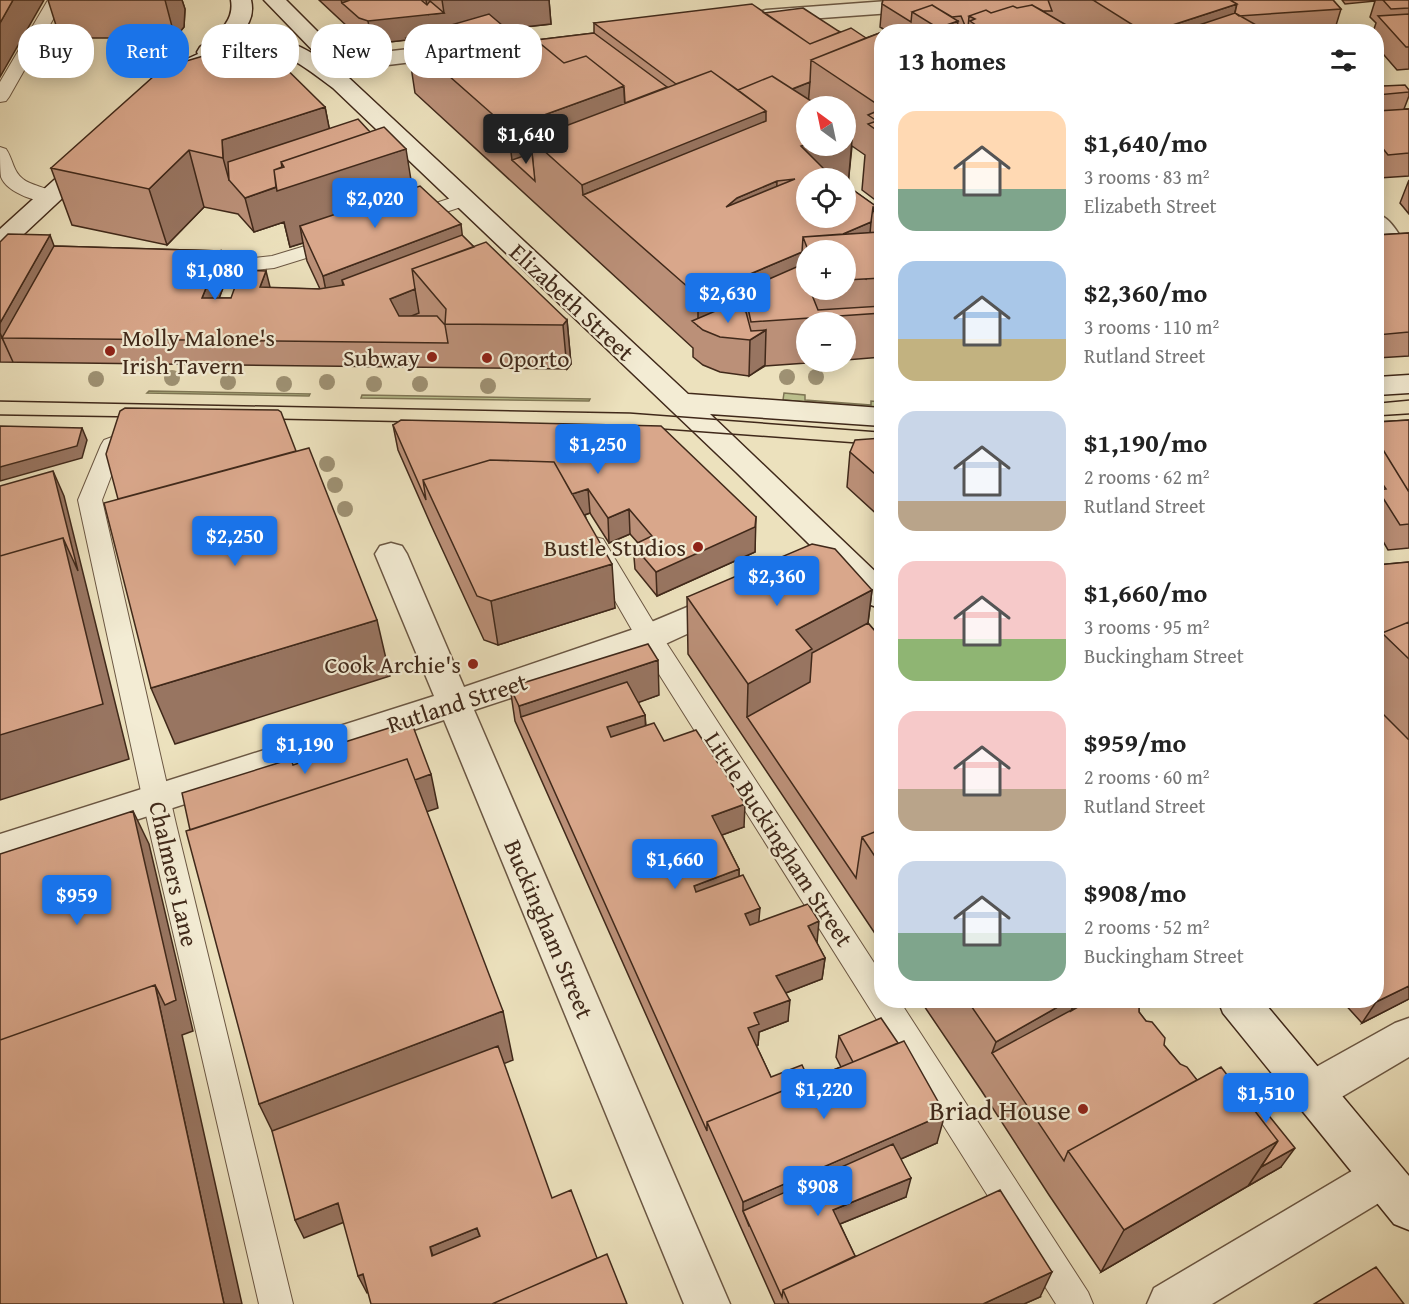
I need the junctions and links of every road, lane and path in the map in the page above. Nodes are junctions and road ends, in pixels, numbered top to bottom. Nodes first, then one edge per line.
1 (56, 0) edge
2 (240, 0) edge
3 (274, 0) edge
4 (772, 0) edge
5 (989, 0) edge
6 (817, 11) junction
7 (793, 13) junction
8 (745, 19) edge
9 (845, 30) edge
10 (311, 41) edge
11 (311, 58) edge
12 (195, 64) junction
13 (345, 78) edge
14 (176, 81) edge
15 (0, 97) edge
16 (108, 143) edge
17 (0, 153) edge
18 (49, 197) junction
19 (463, 200) junction
20 (386, 226) edge
21 (352, 237) edge
22 (3, 251) edge
23 (176, 264) edge
24 (1409, 384) edge
25 (1384, 386) edge
26 (679, 403) junction
27 (874, 416) edge
28 (112, 445) edge
29 (582, 524) edge
30 (391, 554) dead end
31 (754, 590) edge
32 (874, 592) edge
33 (649, 637) junction
34 (454, 703) junction
35 (156, 799) junction
36 (0, 849) edge
37 (874, 988) edge
38 (887, 1008) edge
39 (1244, 1008) edge
40 (1409, 1036) edge
41 (1313, 1091) junction
42 (1382, 1177) junction
43 (1409, 1209) edge
44 (276, 1304) edge
45 (707, 1304) edge
46 (1076, 1304) edge
47 (1170, 1304) edge

1 - 15 lane
2 - 12 street
3 - 10 street, Elizabeth Street
4 - 7 street
5 - 6 street
6 - 7 street
6 - 9 street
7 - 8 street
11 - 12 street
12 - 14 street
13 - 19 street, Elizabeth Street
16 - 18 street
17 - 18 lane
18 - 22 street
19 - 20 lane
19 - 26 street, Elizabeth Street
21 - 23 lane
24 - 25 street
26 - 27 street
26 - 32 street, Elizabeth Street
28 - 35 lane, Chalmers Lane
29 - 33 lane, Little Buckingham Street
30 - 34 street, Buckingham Street
31 - 33 street, Rutland Street
33 - 34 street, Rutland Street
33 - 37 lane, Little Buckingham Street
34 - 35 street, Rutland Street
34 - 45 street, Buckingham Street
35 - 36 street, Rutland Street
35 - 44 lane, Chalmers Lane
38 - 46 lane, Little Buckingham Street
39 - 41 street
40 - 41 street
41 - 42 street
42 - 43 street
42 - 47 street

